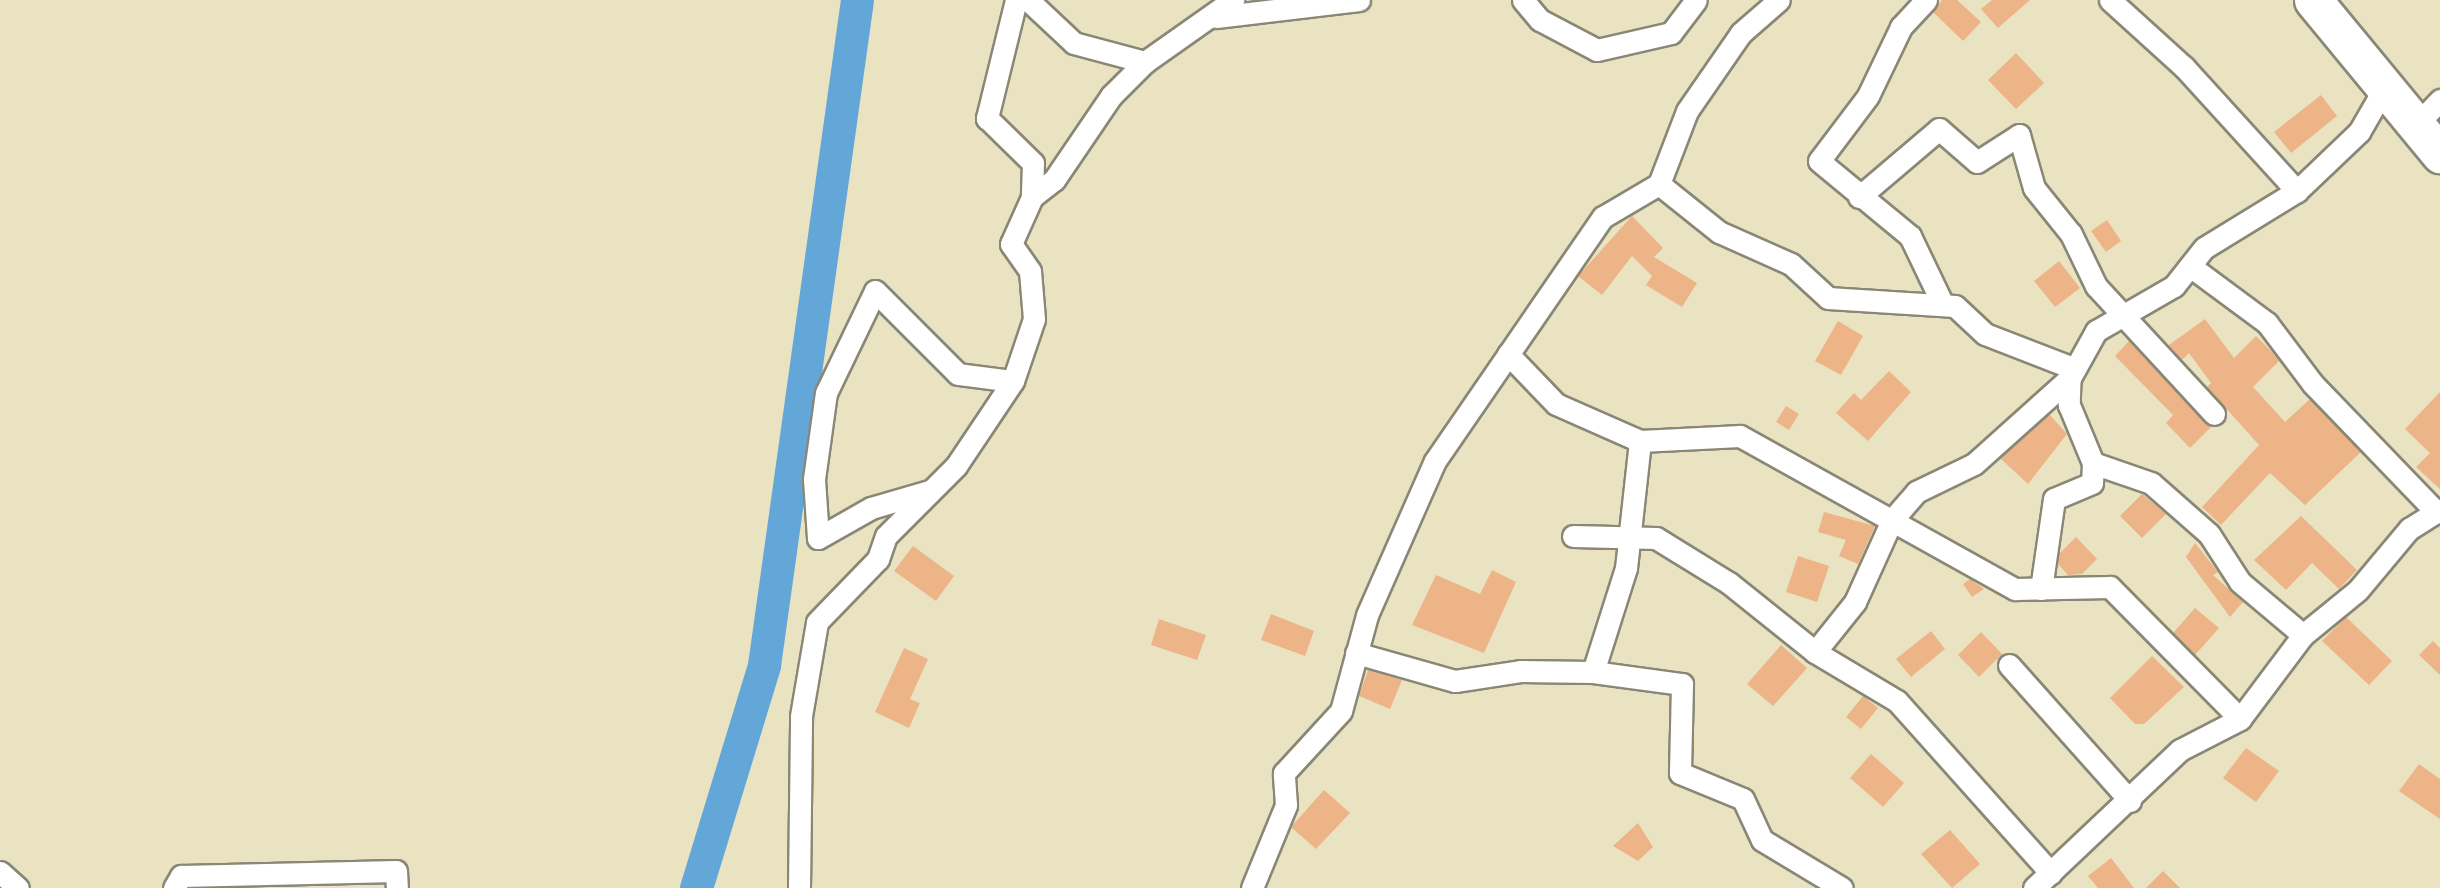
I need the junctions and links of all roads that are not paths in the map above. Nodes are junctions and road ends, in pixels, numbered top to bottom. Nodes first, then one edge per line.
1 (1016, 0) edge
2 (1028, 0) edge
3 (1233, 0) edge
4 (1359, 0) edge
5 (1522, 0) edge
6 (1696, 0) edge
7 (1926, 0) edge
8 (2109, 0) edge
9 (2313, 0) edge
10 (1770, 3) edge
11 (1290, 4) edge
12 (1216, 17) junction
13 (1144, 62) junction
14 (2385, 88) junction
15 (2428, 113) edge
16 (2440, 154) edge
17 (1659, 184) junction
18 (2297, 191) junction
19 (1032, 197) junction
20 (1859, 197) junction
21 (2190, 266) junction
22 (1943, 305) junction
23 (2127, 313) junction
24 (1508, 354) junction
25 (2070, 378) junction
26 (1013, 381) junction
27 (2214, 414) dead end
28 (1640, 441) junction
29 (2093, 463) junction
30 (931, 491) junction
31 (2438, 511) edge
32 (1892, 520) junction
33 (1573, 536) dead end
34 (1625, 537) junction
35 (2041, 589) junction
36 (2303, 635) junction
37 (1815, 652) junction
38 (1356, 653) junction
39 (2009, 665) dead end
40 (1593, 673) junction
41 (2240, 719) junction
42 (2130, 800) junction
43 (0, 872) edge
44 (2051, 873) junction
45 (18, 888) edge
46 (174, 888) edge
47 (397, 888) edge
48 (799, 888) edge
49 (1252, 888) edge
50 (1842, 888) edge
51 (2034, 888) edge

1 - 19 street
2 - 13 street
3 - 12 street
4 - 11 street
5 - 6 street
7 - 20 street
8 - 18 street
9 - 14 highway
10 - 17 street
11 - 12 street
12 - 13 street
13 - 19 street
14 - 15 highway
14 - 18 street
15 - 16 highway
17 - 22 street
17 - 24 street
18 - 21 street
19 - 26 street
20 - 22 street
20 - 23 street
21 - 23 street
21 - 31 street
22 - 25 street
23 - 25 street
23 - 27 street
24 - 28 street
24 - 38 street
25 - 29 street
25 - 32 street
26 - 30 street
26 - 30 street
28 - 32 street
28 - 34 street
29 - 35 street
29 - 36 street
30 - 48 street
31 - 36 street
32 - 35 street
32 - 37 street
33 - 34 street
34 - 37 street
34 - 40 street
35 - 41 street
36 - 41 street
37 - 44 street
38 - 40 street
38 - 49 street
39 - 42 street
40 - 50 street
41 - 42 street
42 - 44 street
43 - 45 street
44 - 51 street
46 - 47 street

